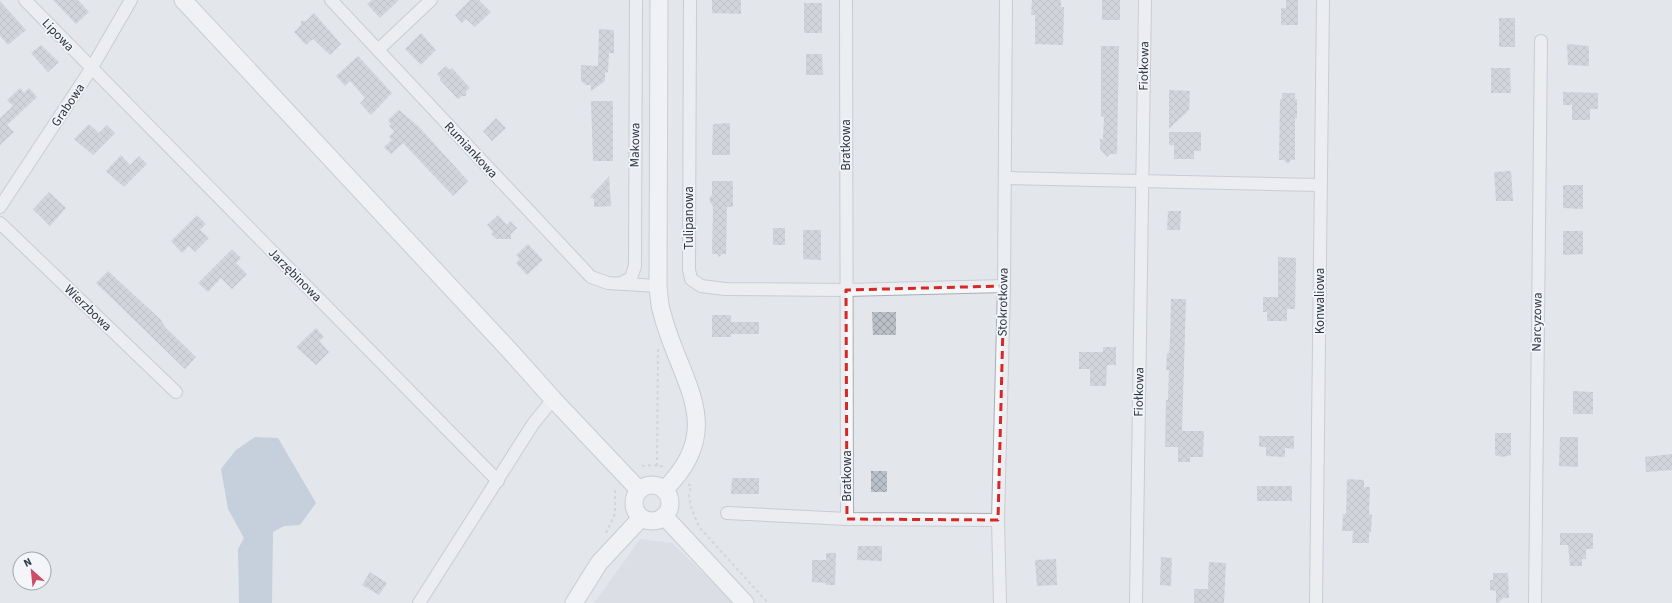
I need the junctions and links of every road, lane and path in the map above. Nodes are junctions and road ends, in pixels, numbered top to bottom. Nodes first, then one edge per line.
1 (25, 0) edge
2 (131, 0) edge
3 (183, 0) edge
4 (331, 0) edge
5 (431, 0) edge
6 (636, 0) edge
7 (659, 0) edge
8 (690, 0) edge
9 (846, 0) edge
10 (1006, 0) edge
11 (1145, 0) edge
12 (1323, 0) edge
13 (1541, 41) dead end
14 (378, 50) junction
15 (91, 69) junction
16 (1005, 178) junction
17 (1143, 181) junction
18 (1320, 185) junction
19 (0, 207) edge
20 (0, 223) edge
21 (620, 283) junction
22 (658, 286) junction
23 (1004, 286) junction
24 (846, 290) junction
25 (656, 343) dead end
26 (176, 392) dead end
27 (553, 399) junction
28 (642, 466) dead end
29 (657, 466) junction
30 (671, 469) dead end
31 (498, 481) junction
32 (688, 484) dead end
33 (640, 490) junction
34 (664, 490) junction
35 (727, 513) dead end
36 (664, 516) junction
37 (640, 518) junction
38 (847, 519) junction
39 (998, 520) junction
40 (419, 603) edge
41 (574, 603) edge
42 (745, 603) edge
43 (768, 603) edge
44 (1000, 603) edge
45 (1136, 603) edge
46 (1316, 603) edge
47 (1535, 603) edge

1 - 15 street, Lipowa
2 - 15 street, Grabowa
3 - 27 main road
4 - 14 street, Rumiankowa
5 - 14 street
6 - 21 street, Makowa
7 - 22 main road
8 - 24 street, Tulipanowa
9 - 24 street, Bratkowa
10 - 16 street, Stokrotkowa
11 - 17 street, Fiołkowa
12 - 18 street, Konwaliowa
13 - 47 street, Narcyzowa
14 - 21 street, Rumiankowa
15 - 19 street, Grabowa
15 - 31 street, Jarzębinowa
16 - 17 street
16 - 23 street, Stokrotkowa
17 - 18 street
17 - 45 street, Fiołkowa
18 - 46 street, Konwaliowa
20 - 26 street, Wierzbowa
21 - 22 street, Rumiankowa
22 - 34 main road
23 - 24 street
23 - 39 street, Stokrotkowa
24 - 38 street, Bratkowa
25 - 29 path
27 - 31 street
27 - 33 main road
28 - 29 path
29 - 30 path
31 - 40 street
32 - 43 path
33 - 34 main road
33 - 37 main road
34 - 36 main road
35 - 38 street
36 - 37 main road
36 - 42 main road
37 - 41 main road
38 - 39 street
39 - 44 street, Stokrotkowa

